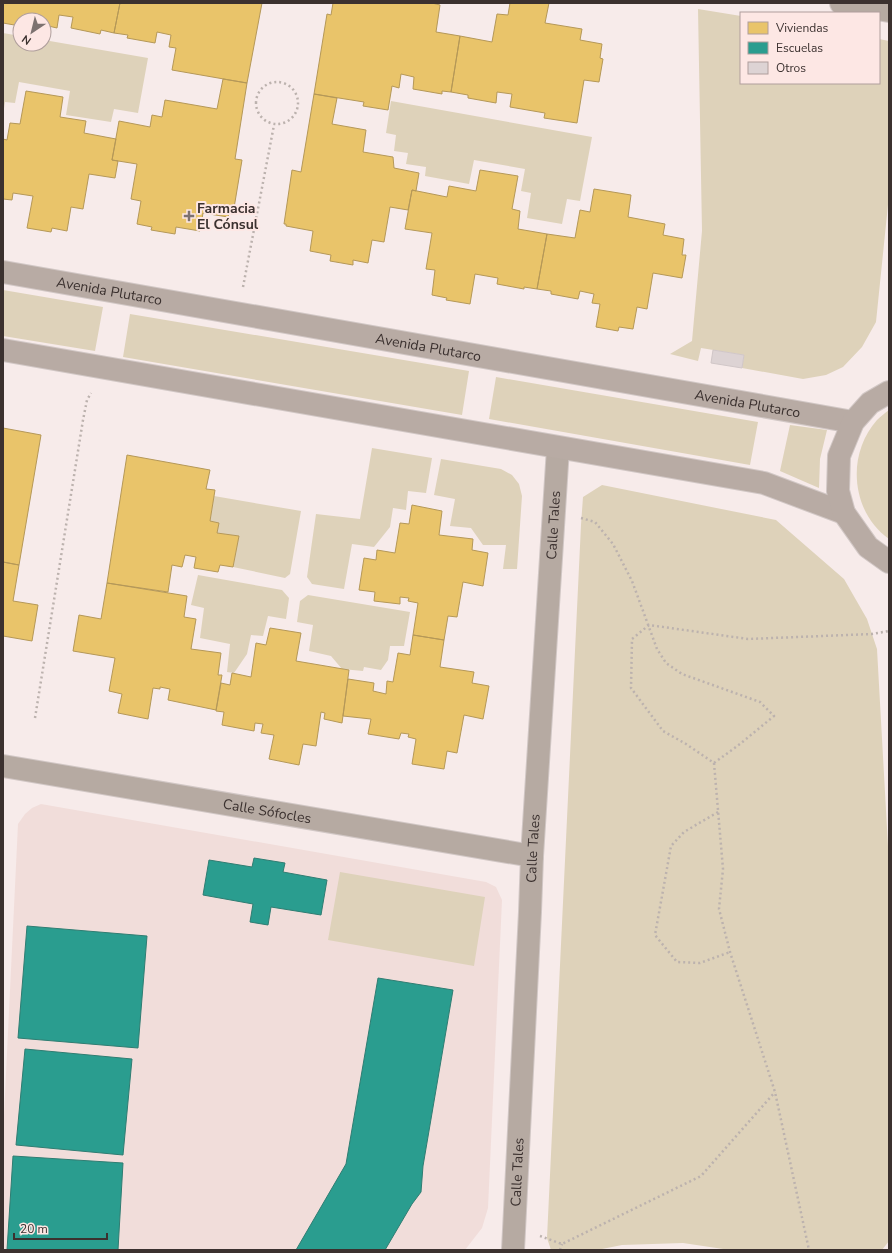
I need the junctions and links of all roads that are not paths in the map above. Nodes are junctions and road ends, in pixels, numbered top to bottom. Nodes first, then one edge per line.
1 (841, 3) edge
2 (889, 11) edge
3 (3, 272) edge
4 (3, 350) edge
5 (889, 392) edge
6 (853, 422) junction
7 (558, 448) junction
8 (844, 512) junction
9 (889, 562) edge
10 (3, 766) edge
11 (532, 856) junction
12 (514, 1241) edge

1 - 2 street
3 - 6 main road, Avenida Plutarco
4 - 7 main road
5 - 6 main road
6 - 8 main road
7 - 8 main road
7 - 11 street, Calle Tales
8 - 9 main road
10 - 11 street, Calle Sófocles
11 - 12 street, Calle Tales

